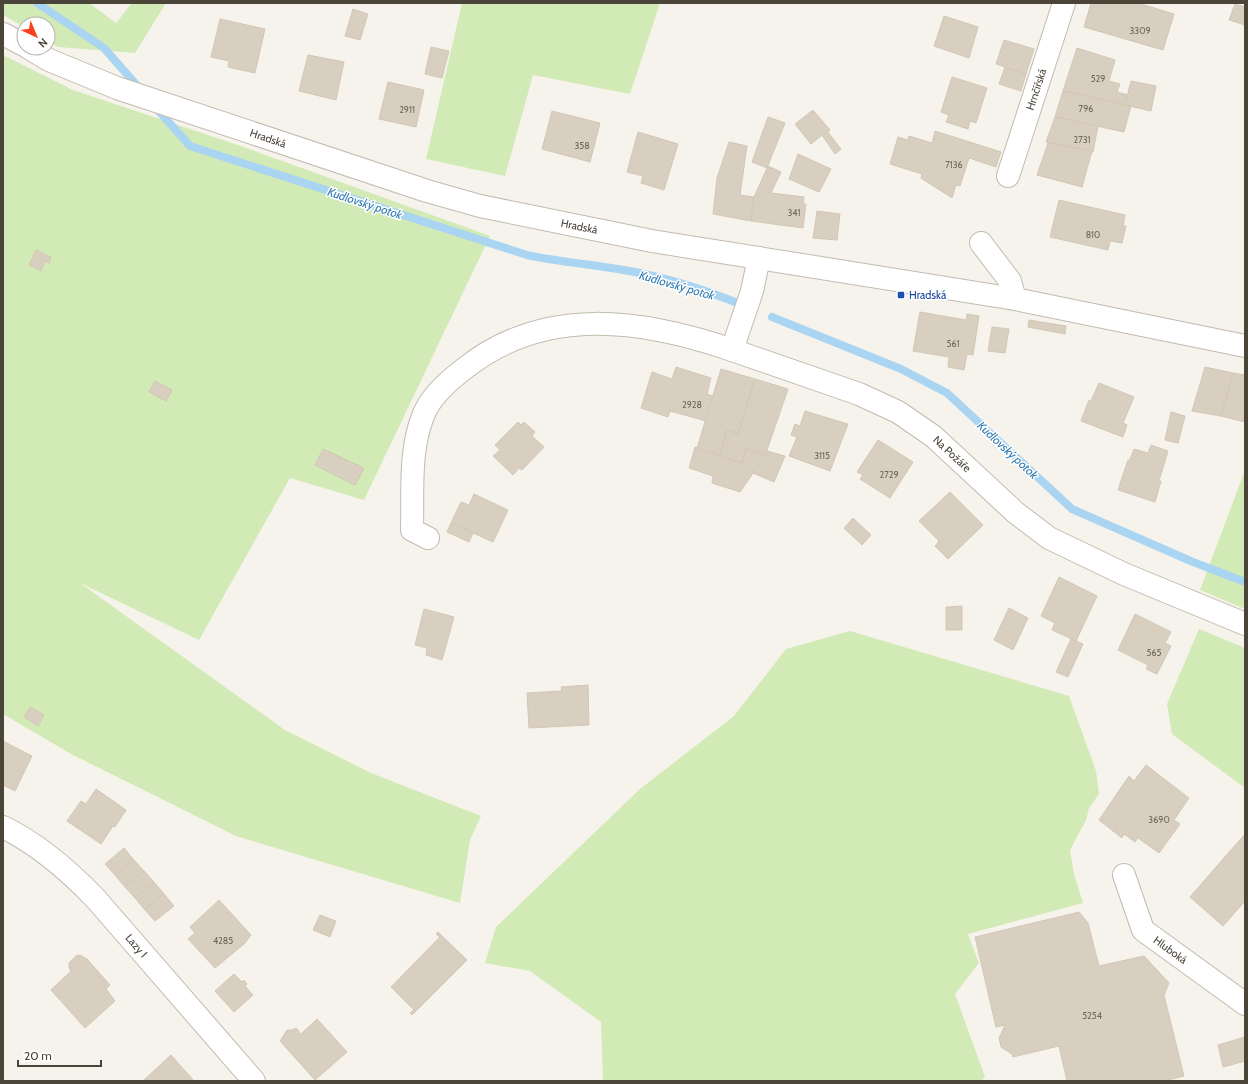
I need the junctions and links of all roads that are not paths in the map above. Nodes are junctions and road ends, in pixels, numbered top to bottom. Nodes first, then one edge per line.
1 (1064, 3) edge
2 (3, 34) edge
3 (16, 41) edge
4 (42, 56) edge
5 (1008, 176) dead end
6 (981, 243) dead end
7 (759, 258) junction
8 (1015, 299) junction
9 (1245, 346) edge
10 (732, 350) junction
11 (428, 538) dead end
12 (1245, 624) edge
13 (3, 827) edge
14 (1124, 875) dead end
15 (1245, 1004) edge
16 (254, 1081) edge

1 - 5 street, Hrnčířská
2 - 3 street
4 - 7 street, Hradská
6 - 8 street
7 - 8 street, Hradská
7 - 10 street
8 - 9 street, Hradská
10 - 11 street, Na Požáře
10 - 12 street, Na Požáře
13 - 16 street, Lazy I
14 - 15 street, Hluboká

